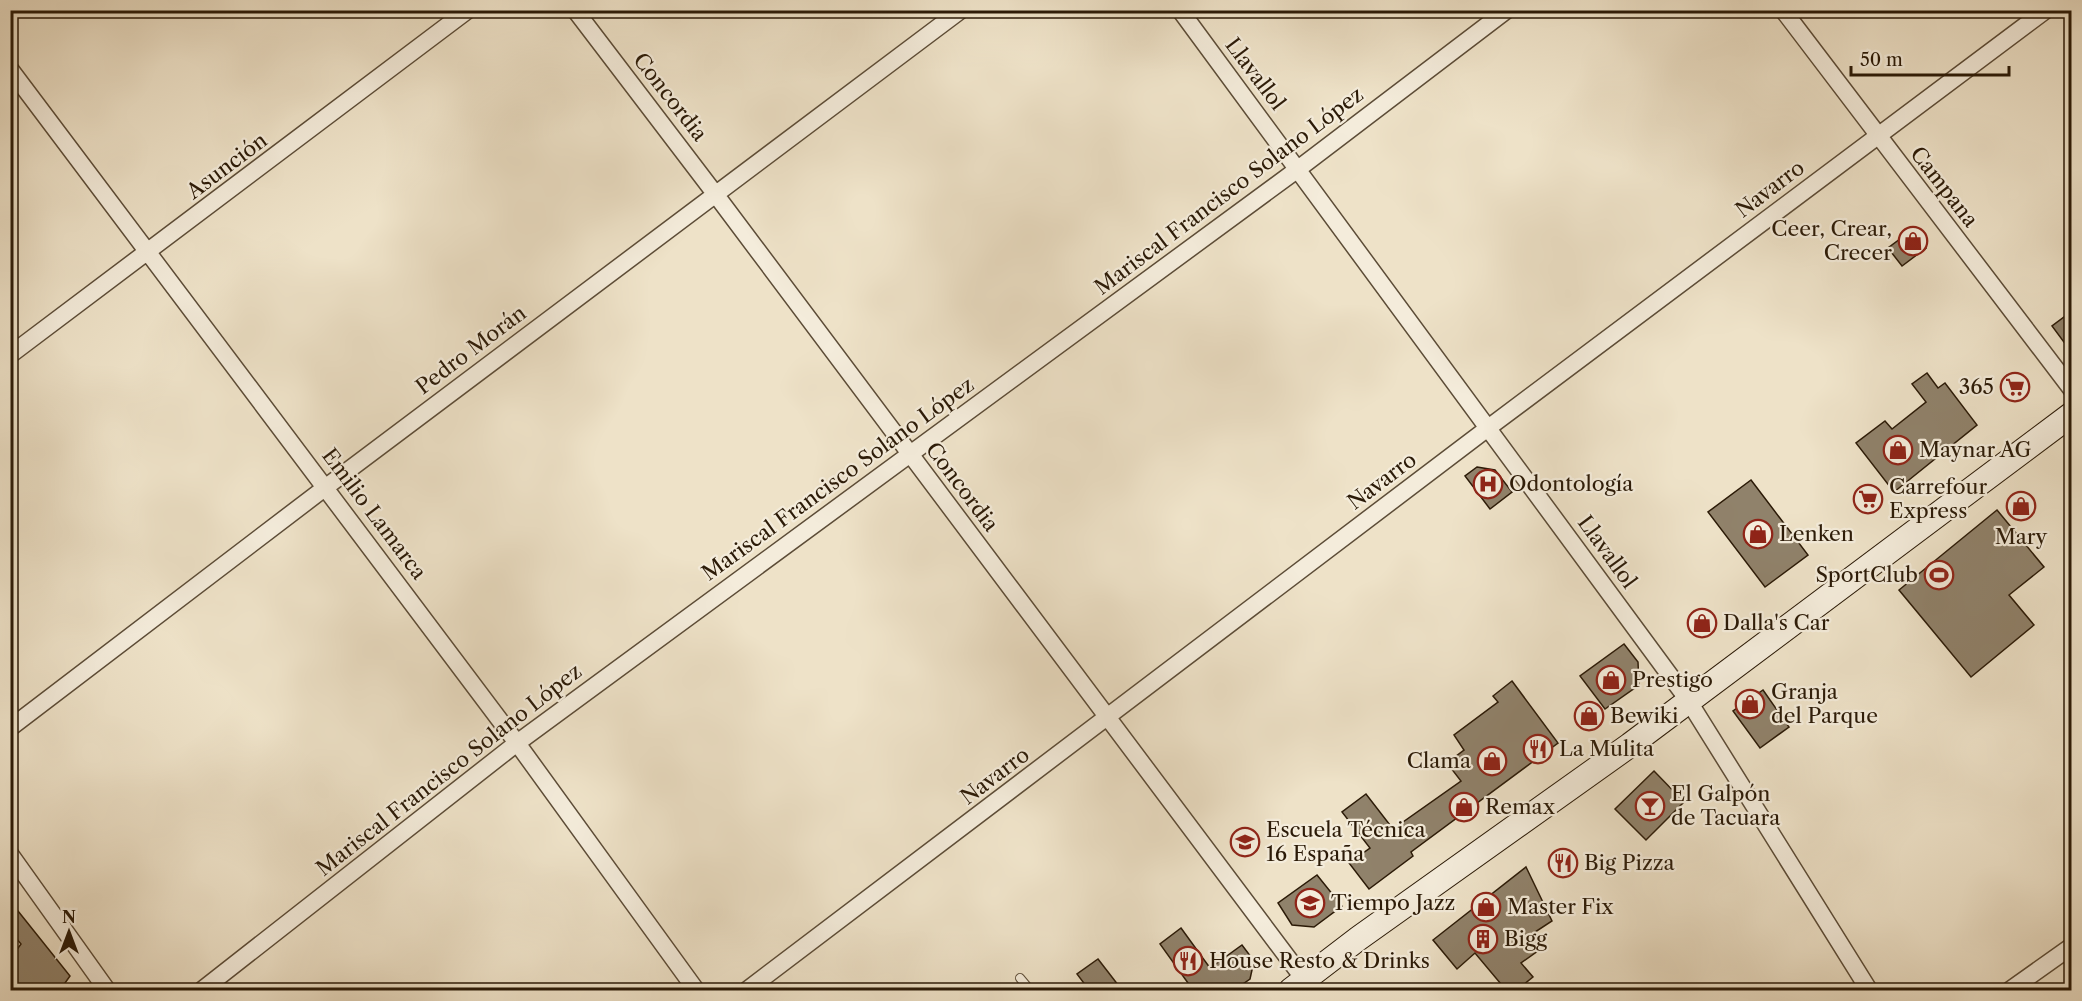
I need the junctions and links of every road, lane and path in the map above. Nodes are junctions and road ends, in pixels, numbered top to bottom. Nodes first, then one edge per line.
1 (468, 10) edge
2 (574, 10) edge
3 (961, 10) edge
4 (1180, 10) edge
5 (1507, 10) edge
6 (1783, 10) edge
7 (2046, 10) edge
8 (10, 69) edge
9 (1877, 137) junction
10 (1298, 169) junction
11 (716, 195) junction
12 (150, 252) junction
13 (10, 355) edge
14 (2072, 390) edge
15 (2072, 414) edge
16 (1488, 428) junction
17 (909, 455) junction
18 (326, 487) junction
19 (1688, 700) junction
20 (1109, 718) junction
21 (10, 728) edge
22 (517, 743) junction
23 (10, 854) edge
24 (2072, 946) edge
25 (1020, 978) dead end
26 (1302, 987) edge
27 (107, 990) edge
28 (202, 990) edge
29 (696, 990) edge
30 (747, 990) edge
31 (1030, 990) edge
32 (1869, 990) edge
33 (2010, 990) edge

1 - 12 street, Asunción
2 - 11 street, Concordia
3 - 11 street, Pedro Morán
4 - 10 street, Llavallol
5 - 10 street, Mariscal Francisco Solano López
6 - 9 street, Campana
7 - 9 street, Navarro
8 - 12 street, Emilio Lamarca
9 - 14 street, Campana
9 - 16 street, Navarro
10 - 16 street, Llavallol
10 - 17 street, Mariscal Francisco Solano López
11 - 17 street, Concordia
11 - 18 street, Pedro Morán
12 - 13 street, Asunción
12 - 18 street, Emilio Lamarca
15 - 19 main road
16 - 19 street, Llavallol
16 - 20 street, Navarro
17 - 20 street, Concordia
17 - 22 street, Mariscal Francisco Solano López
18 - 21 street, Pedro Morán
18 - 22 street, Emilio Lamarca
19 - 26 main road
19 - 32 street, Llavallol
20 - 26 street, Concordia
20 - 30 street, Navarro
22 - 28 street, Mariscal Francisco Solano López
22 - 29 street, Emilio Lamarca
23 - 27 street
24 - 33 street
25 - 31 lane

